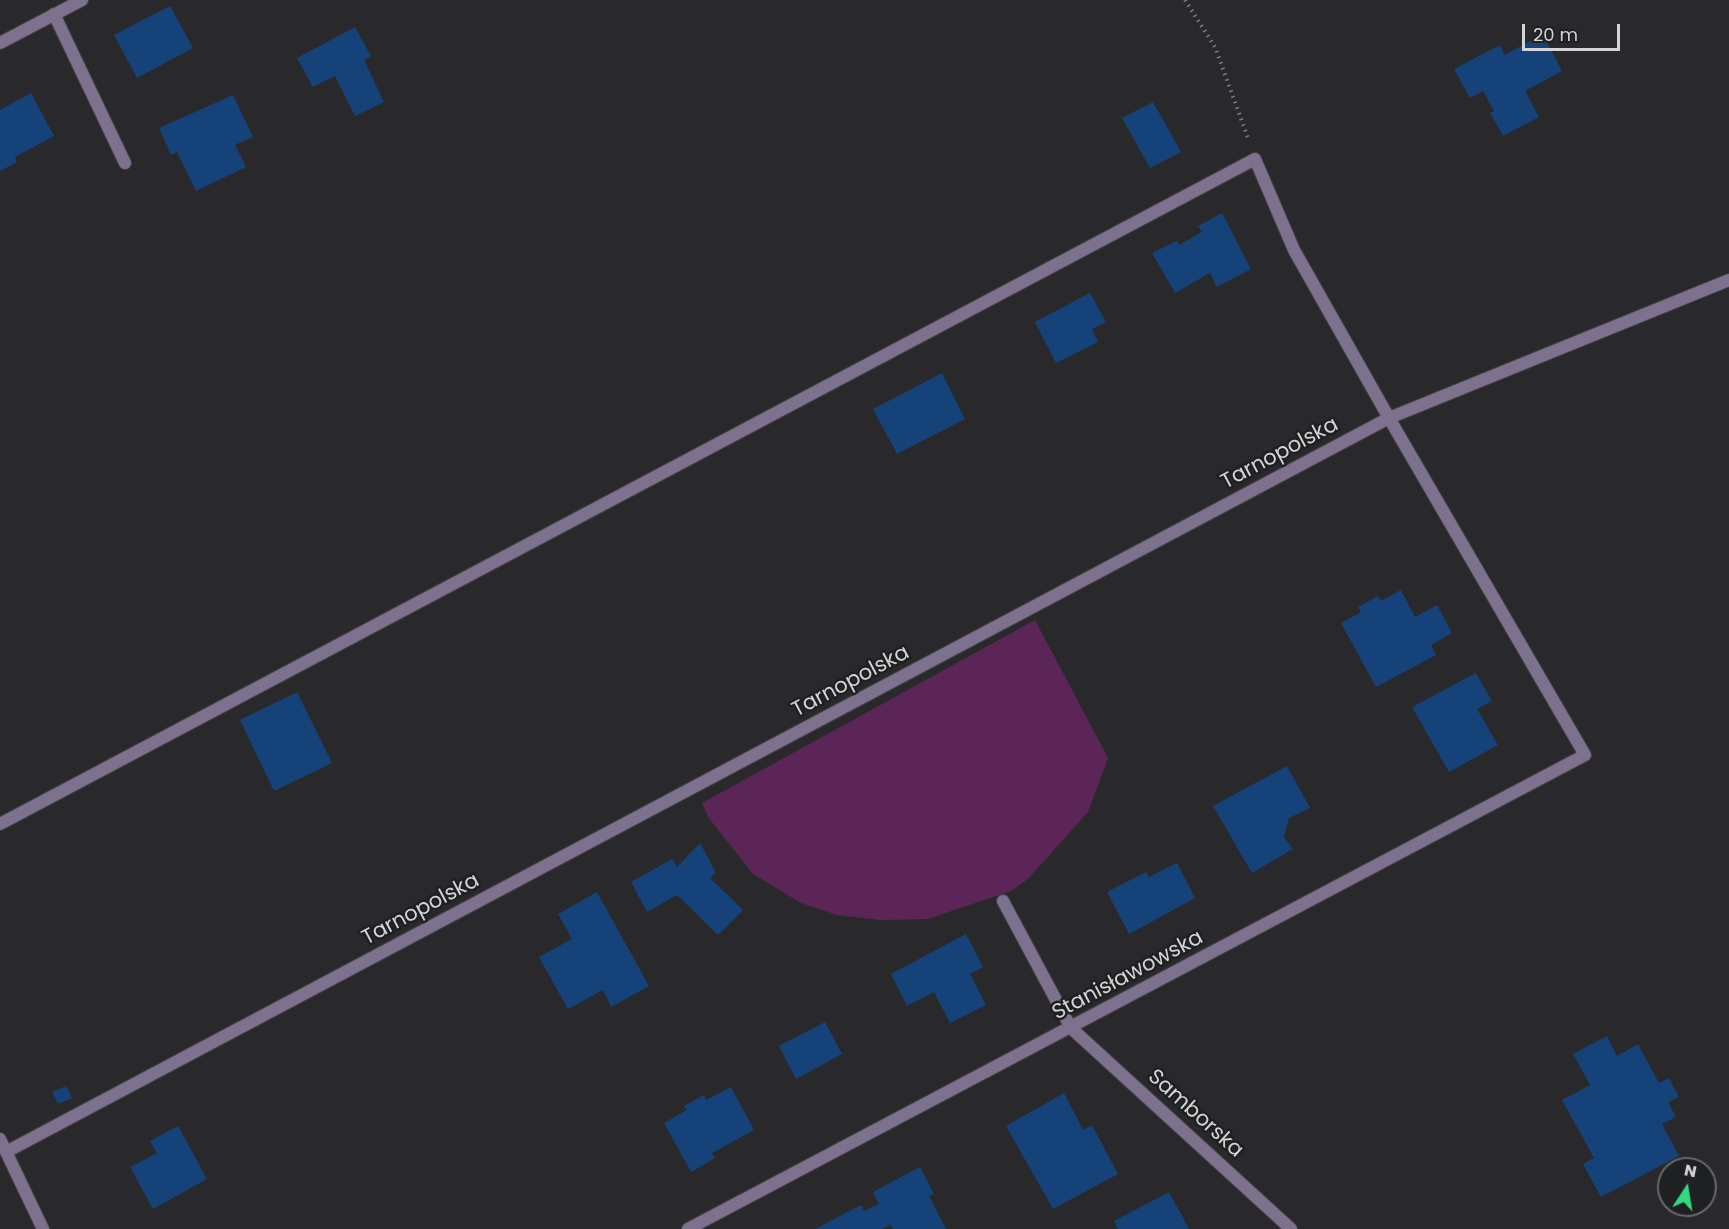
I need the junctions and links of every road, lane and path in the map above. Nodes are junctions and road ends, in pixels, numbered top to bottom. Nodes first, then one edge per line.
1 (82, 0) edge
2 (1185, 0) edge
3 (54, 14) junction
4 (0, 43) edge
5 (1255, 159) junction
6 (125, 163) dead end
7 (1729, 280) edge
8 (1389, 418) junction
9 (0, 824) edge
10 (1003, 902) dead end
11 (1071, 1028) junction
12 (0, 1139) edge
13 (6, 1152) junction
14 (44, 1229) edge
15 (688, 1229) edge
16 (1291, 1229) edge

1 - 3 street
2 - 5 path
3 - 4 street
3 - 6 street
5 - 8 street
5 - 9 street
7 - 8 street, Tarnopolska
8 - 11 street, Stanisławowska
8 - 13 street, Tarnopolska
10 - 11 street, Samborska
11 - 15 street, Stanisławowska
11 - 16 street, Samborska
12 - 13 street
13 - 14 street

